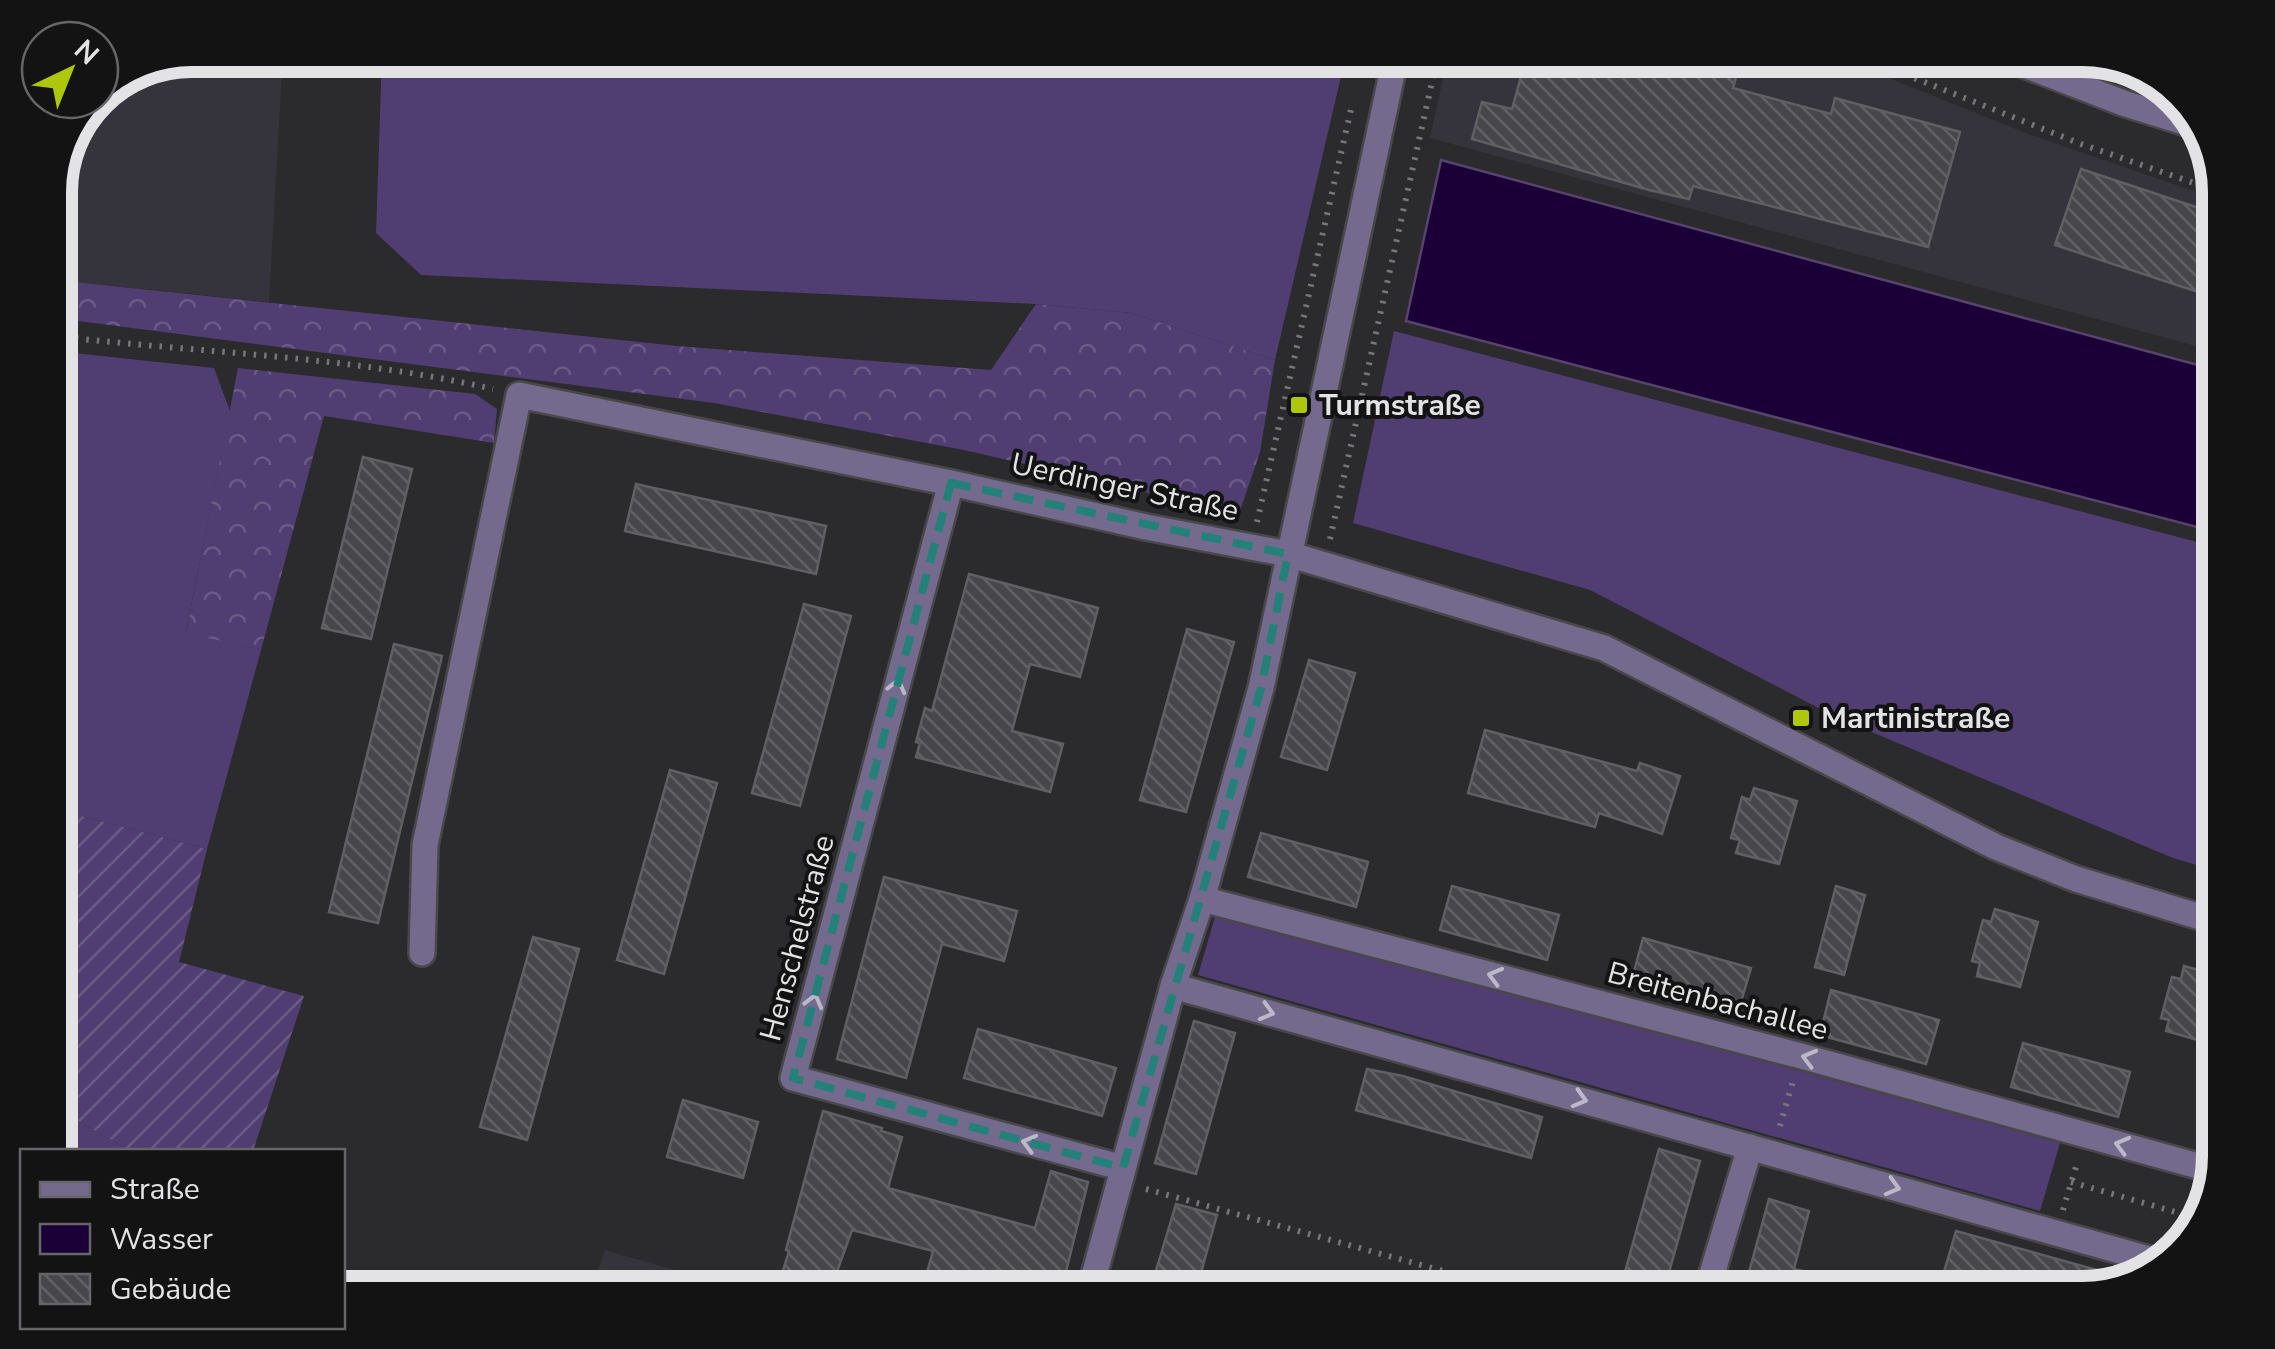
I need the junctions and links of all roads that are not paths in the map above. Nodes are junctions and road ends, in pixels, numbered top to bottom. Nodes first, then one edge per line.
1 (1392, 72) edge
2 (2043, 72) edge
3 (2177, 120) edge
4 (951, 483) junction
5 (1288, 554) junction
6 (1202, 899) junction
7 (2202, 918) edge
8 (422, 952) dead end
9 (1174, 986) junction
10 (1761, 1150) junction
11 (2201, 1166) edge
12 (1121, 1175) junction
13 (2145, 1258) edge
14 (1094, 1276) edge
15 (1713, 1276) edge

1 - 5 street
2 - 3 street
4 - 5 street, Uerdinger Straße
4 - 8 street, Uerdinger Straße
12 -> 4 street, Henschelstraße
5 - 6 street
5 - 7 street, Uerdinger Straße
6 - 9 street
11 -> 6 street, Breitenbachallee
9 -> 10 street
9 - 12 street
10 -> 13 street
10 - 15 street
12 - 14 street

